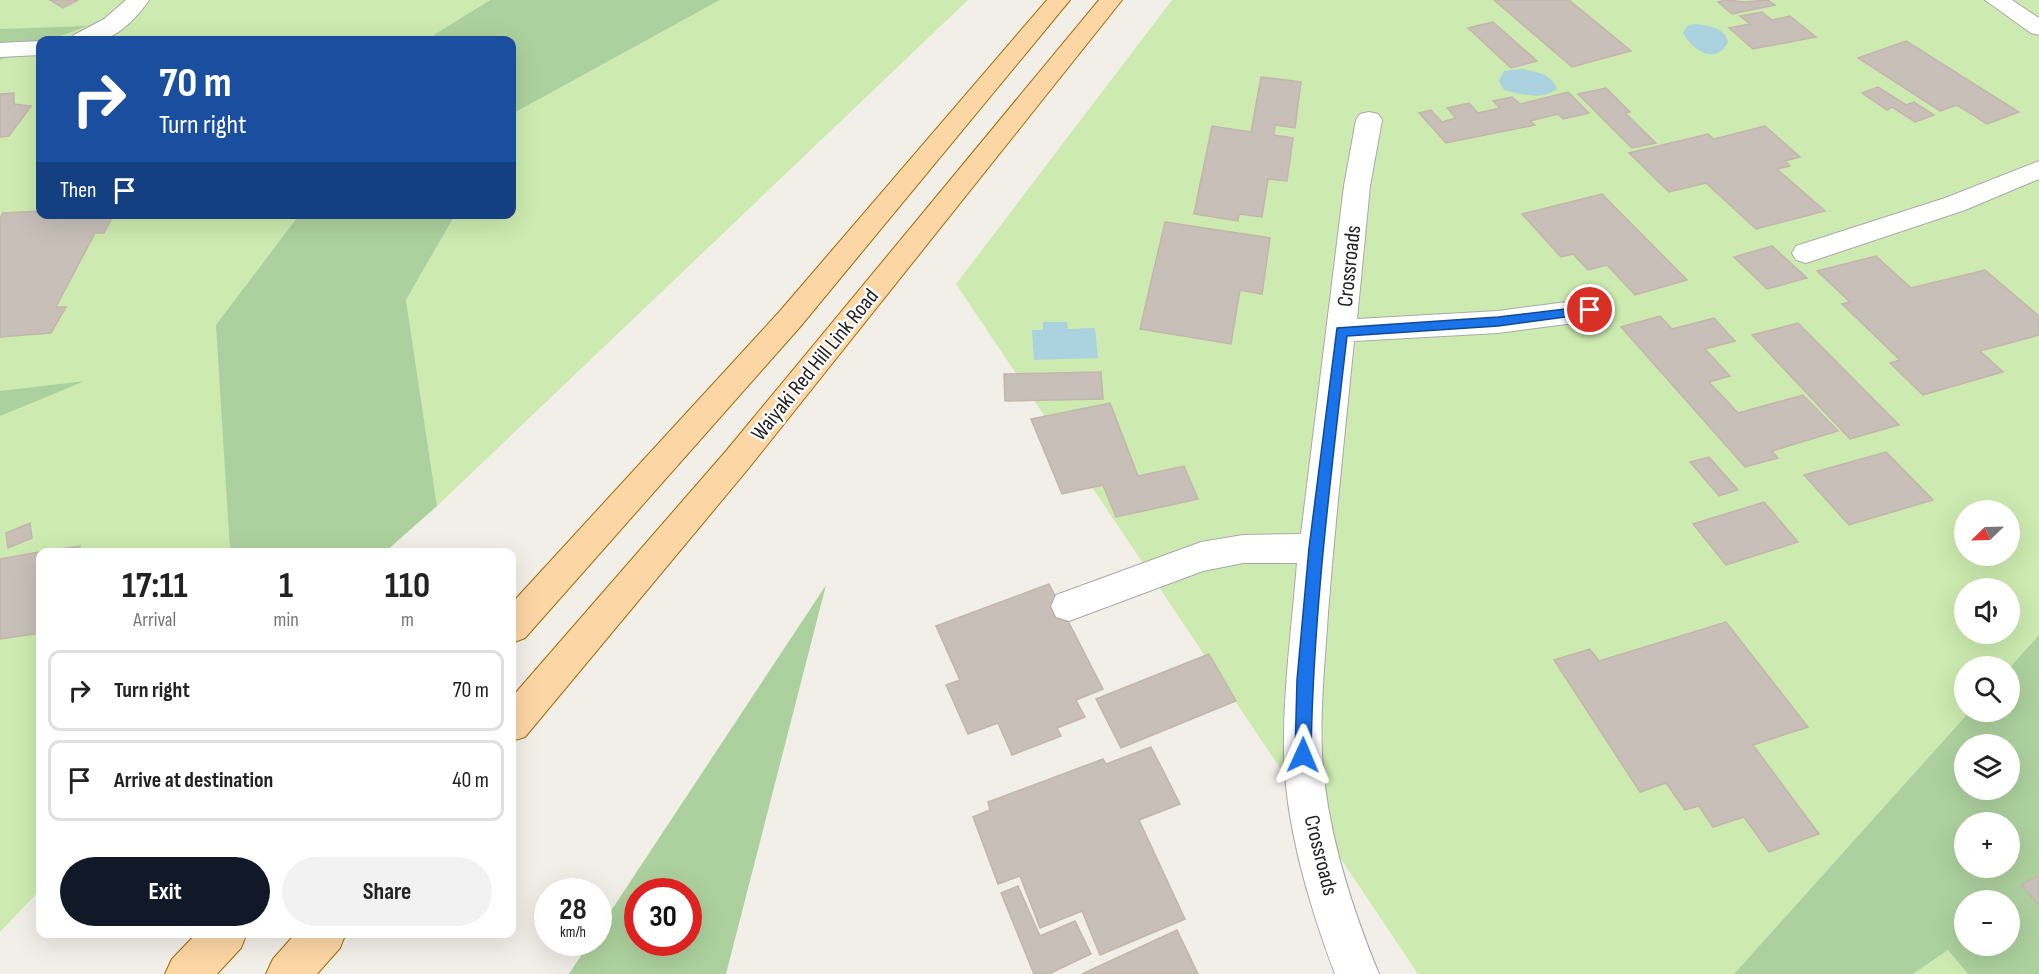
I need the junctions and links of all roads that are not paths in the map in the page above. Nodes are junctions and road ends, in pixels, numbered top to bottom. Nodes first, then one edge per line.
1 (138, 0) edge
2 (1059, 0) edge
3 (1111, 0) edge
4 (1996, 0) edge
5 (2039, 28) edge
6 (92, 36) edge
7 (36, 48) edge
8 (0, 50) edge
9 (1369, 120) dead end
10 (2039, 169) edge
11 (1806, 253) dead end
12 (1590, 310) dead end
13 (1341, 332) junction
14 (1316, 548) junction
15 (1069, 606) dead end
16 (516, 623) edge
17 (516, 719) edge
18 (221, 938) edge
19 (320, 938) edge
20 (187, 974) edge
21 (288, 974) edge
22 (1357, 974) edge

1 - 6 street
2 - 16 main road, Waiyaki Red Hill Link Road
3 - 17 main road, Waiyaki Red Hill Link Road
4 - 5 street
7 - 8 street
9 - 13 street, Crossroads
10 - 11 street
12 - 13 street
13 - 14 street, Crossroads
14 - 15 street
14 - 22 street, Crossroads
18 - 20 main road
19 - 21 main road

